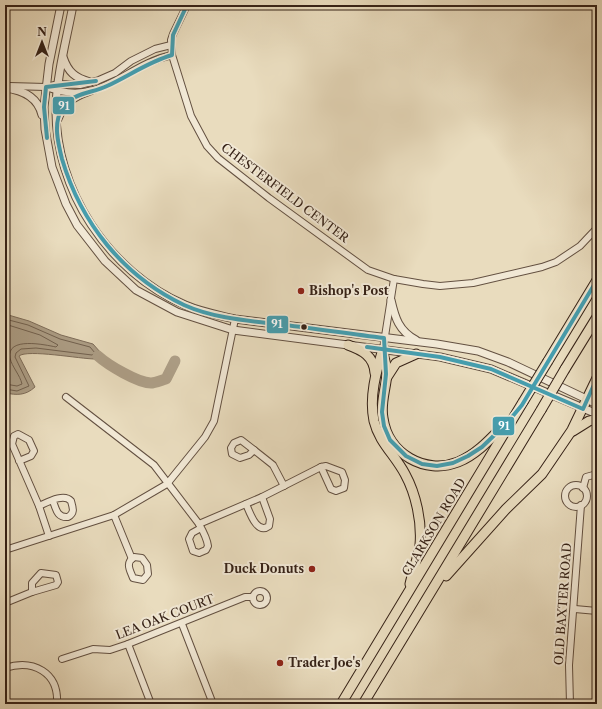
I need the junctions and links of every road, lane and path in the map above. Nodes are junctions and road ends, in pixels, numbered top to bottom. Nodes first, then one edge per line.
1 (61, 5) edge
2 (73, 5) edge
3 (187, 5) edge
4 (171, 44) junction
5 (172, 55) junction
6 (63, 57) junction
7 (90, 82) junction
8 (5, 87) edge
9 (46, 87) junction
10 (58, 88) junction
11 (90, 91) junction
12 (56, 125) junction
13 (45, 127) junction
14 (597, 228) edge
15 (394, 279) junction
16 (597, 280) edge
17 (391, 300) junction
18 (597, 317) edge
19 (235, 320) junction
20 (233, 330) junction
21 (384, 338) junction
22 (419, 342) junction
23 (348, 344) junction
24 (383, 349) junction
25 (416, 354) junction
26 (375, 377) junction
27 (597, 378) edge
28 (385, 380) junction
29 (66, 397) dead end
30 (587, 400) junction
31 (597, 404) edge
32 (583, 409) junction
33 (518, 411) junction
34 (597, 414) edge
35 (597, 419) edge
36 (569, 435) junction
37 (254, 450) dead end
38 (19, 462) junction
39 (321, 467) junction
40 (596, 474) edge
41 (167, 484) junction
42 (284, 486) junction
43 (583, 488) junction
44 (262, 497) junction
45 (53, 500) dead end
46 (246, 504) junction
47 (581, 505) junction
48 (39, 506) junction
49 (114, 515) junction
50 (49, 536) junction
51 (5, 550) edge
52 (132, 559) dead end
53 (32, 592) junction
54 (408, 593) junction
55 (253, 598) dead end
56 (427, 599) junction
57 (5, 603) edge
58 (575, 609) junction
59 (597, 611) edge
60 (182, 624) junction
61 (128, 644) junction
62 (62, 659) dead end
63 (5, 668) edge
64 (57, 704) edge
65 (151, 704) edge
66 (213, 704) edge
67 (341, 704) edge
68 (364, 704) edge
69 (570, 704) edge

1 - 9 street
2 - 6 street
3 - 4 street, CHESTERFIELD CENTER
4 - 5 street, CHESTERFIELD CENTER
4 - 7 street
5 - 11 street
5 - 15 street, CHESTERFIELD CENTER
6 - 7 street
6 - 10 street
7 - 10 street
8 - 9 street
8 - 13 street
9 - 10 street
9 - 13 street
10 - 11 street
10 - 12 street
11 - 12 street
12 - 19 street
13 - 20 street
14 - 15 street, CHESTERFIELD CENTER
15 - 17 street
16 - 33 main road, CLARKSON ROAD, bridge
17 - 21 street
17 - 22 street
18 - 56 main road, bridge
19 - 20 street
19 - 21 street
20 - 23 street
20 - 41 street
21 - 22 street
21 - 24 street
22 - 30 street
23 - 24 street
23 - 26 main road
24 - 25 street
24 - 26 main road
24 - 28 main road
25 - 28 main road
25 - 32 street
26 - 54 main road
27 - 30 main road
28 - 33 main road
29 - 41 street
30 - 31 street
30 - 32 main road
32 - 34 street
32 - 36 main road
33 - 54 main road, CLARKSON ROAD
35 - 36 main road
36 - 56 main road
37 - 42 street
38 - 38 street
38 - 48 street
39 - 39 street
39 - 42 street
40 - 43 street
41 - 46 street
41 - 49 street
42 - 44 street
43 - 47 street, OLD BAXTER ROAD
43 - 47 street
44 - 46 street
44 - 46 street
45 - 48 street
47 - 58 street, OLD BAXTER ROAD
48 - 50 street
49 - 50 street
49 - 52 street
50 - 51 street
53 - 53 street
53 - 57 street
54 - 67 main road, CLARKSON ROAD
55 - 60 street, LEA OAK COURT
56 - 68 main road
58 - 59 street
58 - 69 street, OLD BAXTER ROAD
60 - 61 street, LEA OAK COURT
60 - 66 street
61 - 62 street, LEA OAK COURT
61 - 65 street
63 - 64 street

